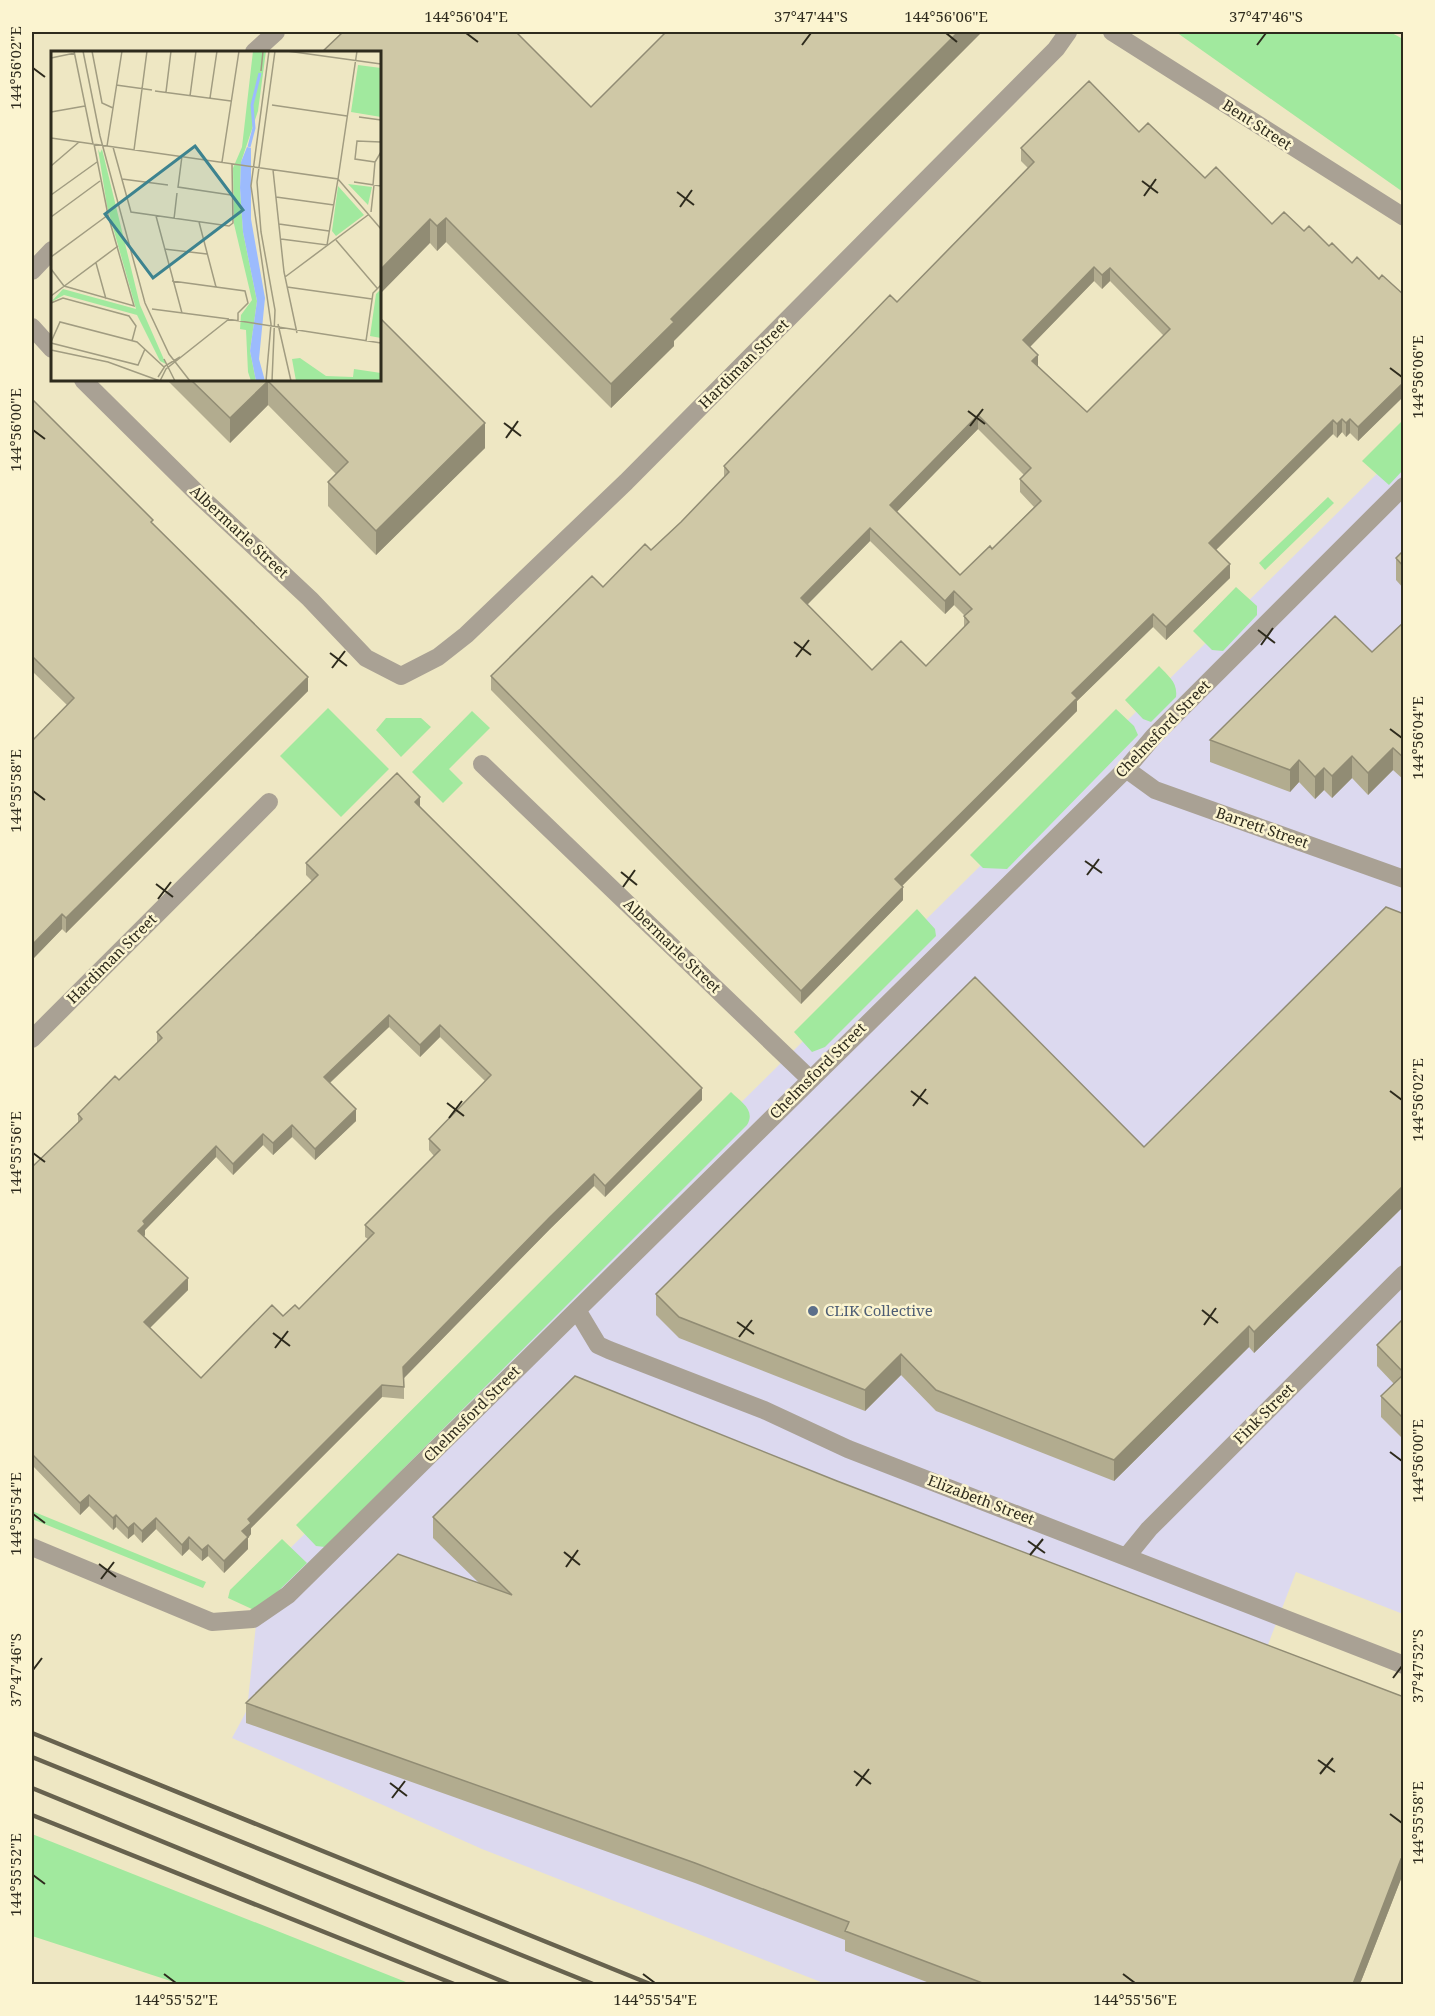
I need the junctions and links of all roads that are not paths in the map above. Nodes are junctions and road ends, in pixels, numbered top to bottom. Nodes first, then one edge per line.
1 (276, 32) edge
2 (1068, 32) edge
3 (1112, 32) edge
4 (255, 51) edge
5 (1404, 217) edge
6 (51, 251) edge
7 (32, 271) edge
8 (32, 327) edge
9 (51, 348) edge
10 (84, 381) edge
11 (1404, 486) edge
12 (401, 676) joint
13 (482, 764) dead end
14 (1126, 769) junction
15 (269, 802) dead end
16 (1404, 879) edge
17 (32, 1039) edge
18 (810, 1079) junction
19 (1404, 1274) edge
20 (576, 1310) junction
21 (32, 1547) edge
22 (1127, 1556) junction
23 (1404, 1665) edge

1 - 4 street
2 - 12 street, Hardiman Street
3 - 5 street, Bent Street
6 - 7 street
8 - 9 street
10 - 12 street, Albermarle Street
11 - 14 street, Chelmsford Street
13 - 18 street, Albermarle Street
14 - 16 street, Barrett Street
14 - 18 street, Chelmsford Street
15 - 17 street, Hardiman Street
18 - 20 street, Chelmsford Street
19 - 22 street, Fink Street
20 - 21 street, Chelmsford Street
20 - 22 street, Elizabeth Street
22 - 23 street, Elizabeth Street

